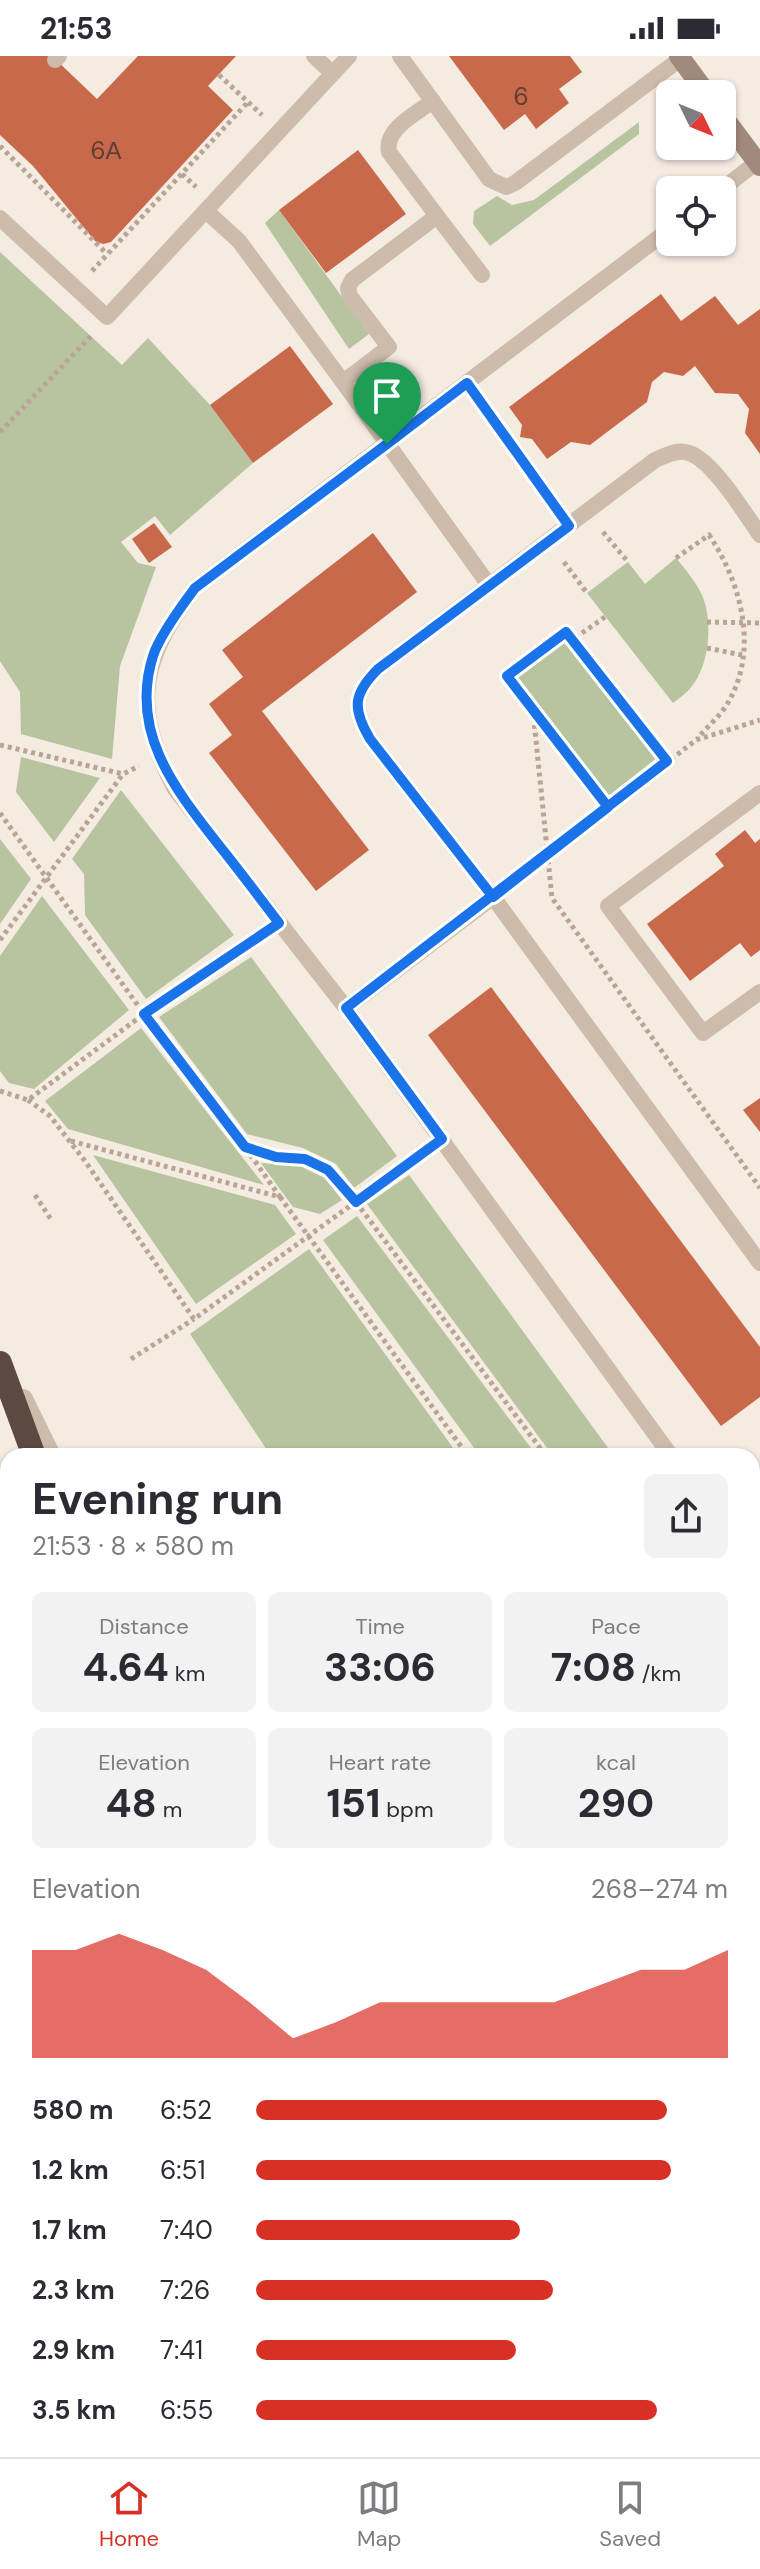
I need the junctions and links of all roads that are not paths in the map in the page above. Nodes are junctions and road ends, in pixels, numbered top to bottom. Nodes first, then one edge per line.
1 (314, 56) edge
2 (349, 56) edge
3 (400, 56) edge
4 (681, 57) edge
5 (332, 73) junction
6 (697, 80) edge
7 (433, 101) junction
8 (736, 134) edge
9 (759, 164) edge
10 (736, 180) edge
11 (206, 211) junction
12 (437, 216) junction
13 (0, 218) edge
14 (656, 240) edge
15 (482, 275) dead end
16 (343, 382) junction
17 (387, 444) junction
18 (760, 535) edge
19 (489, 585) junction
20 (760, 793) edge
21 (493, 897) junction
22 (760, 992) edge
23 (346, 1008) junction
24 (760, 1263) edge
25 (0, 1352) edge
26 (0, 1363) edge
27 (31, 1448) edge
28 (47, 1448) edge
29 (665, 1448) edge

1 - 5 lane
2 - 5 lane
3 - 7 lane
4 - 6 street
4 - 7 lane
5 - 11 lane
7 - 12 lane
8 - 9 street
9 - 10 lane
11 - 13 lane
11 - 16 lane
12 - 15 lane
12 - 16 lane
14 - 17 lane
16 - 17 lane
17 - 19 lane
17 - 23 lane
18 - 19 lane
19 - 21 lane
20 - 22 lane
21 - 23 lane
21 - 24 lane
23 - 29 lane
25 - 28 street
26 - 27 highway

